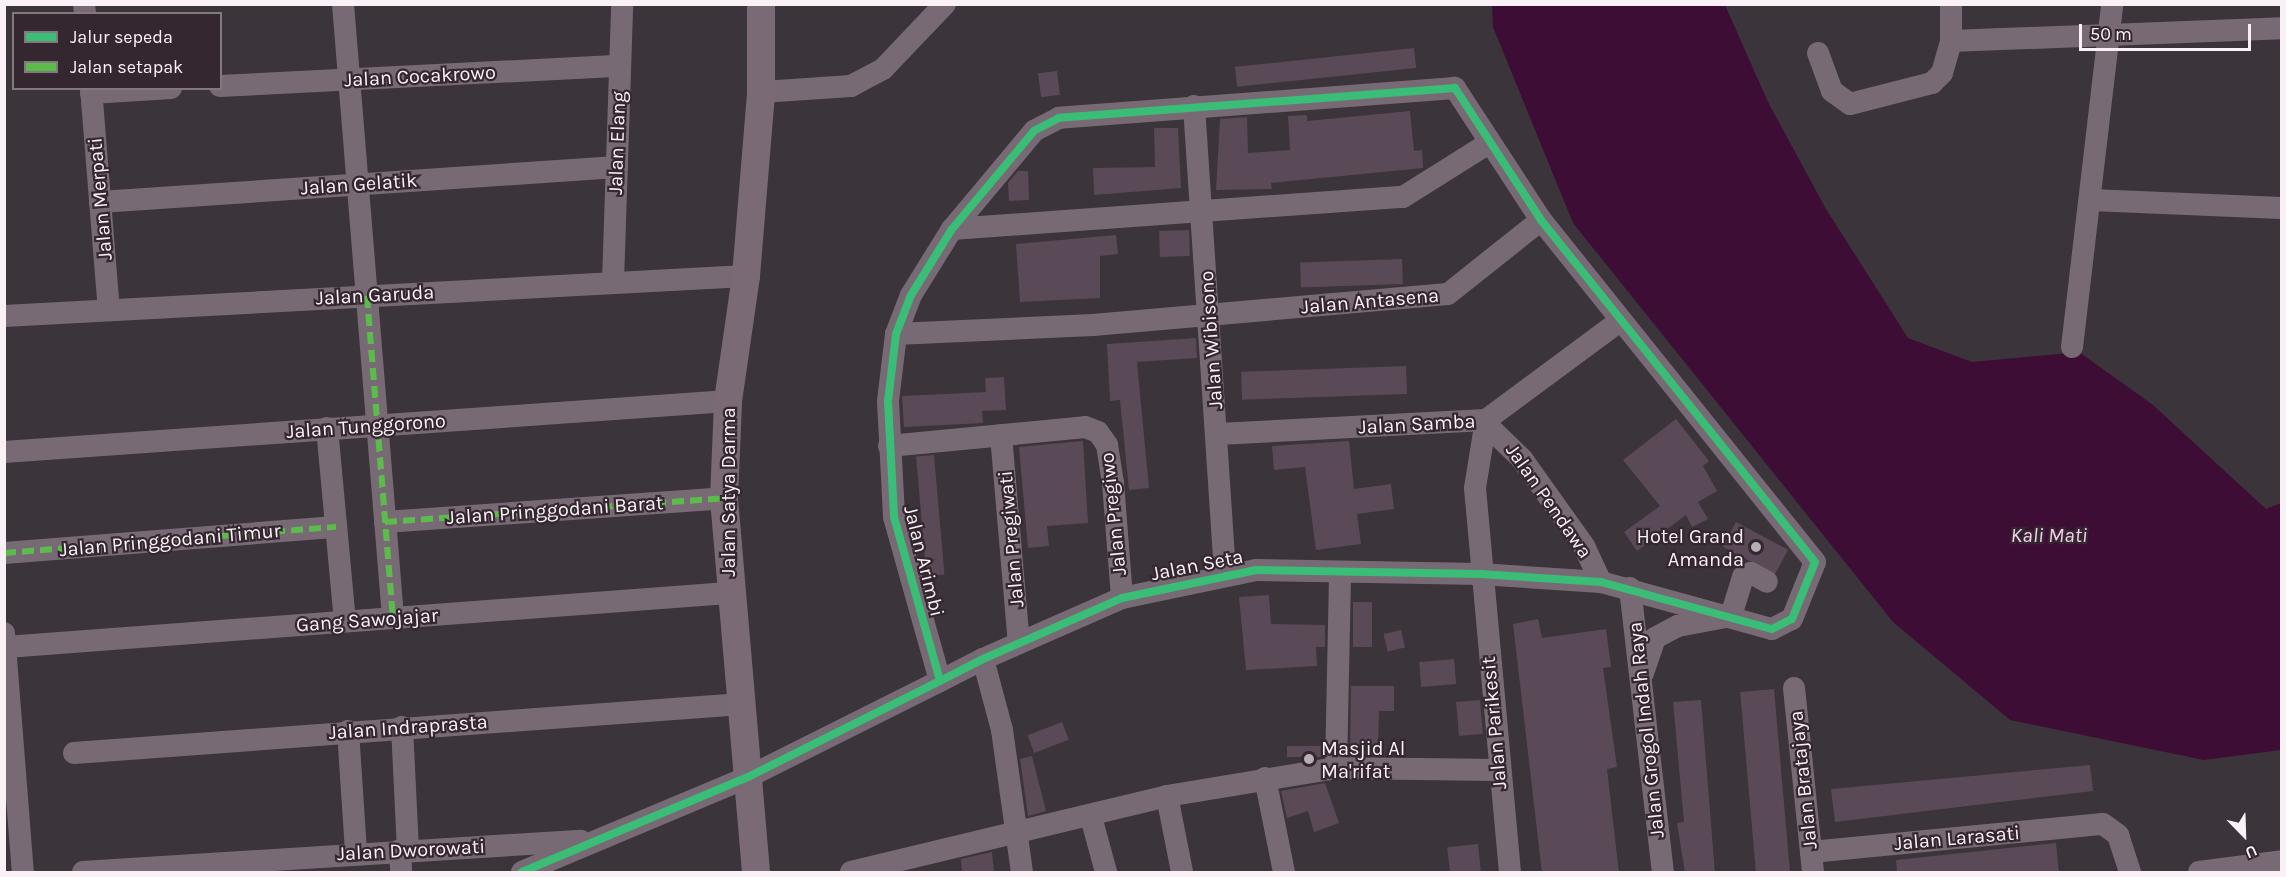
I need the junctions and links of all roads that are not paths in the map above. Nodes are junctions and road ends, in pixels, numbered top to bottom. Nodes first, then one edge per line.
1 (343, 4) edge
2 (622, 4) edge
3 (761, 4) edge
4 (945, 4) edge
5 (1951, 4) edge
6 (2112, 4) edge
7 (2282, 28) edge
8 (2110, 37) junction
9 (1951, 41) junction
10 (1818, 53) dead end
11 (620, 66) junction
12 (350, 79) junction
13 (222, 86) edge
14 (118, 90) edge
15 (91, 91) edge
16 (760, 92) junction
17 (1194, 106) junction
18 (1489, 143) junction
19 (617, 167) junction
20 (358, 184) junction
21 (2091, 200) junction
22 (100, 202) junction
23 (2282, 208) edge
24 (1202, 210) junction
25 (1541, 220) junction
26 (952, 229) junction
27 (746, 276) junction
28 (613, 282) junction
29 (367, 296) junction
30 (110, 310) junction
31 (1210, 315) junction
32 (4, 316) edge
33 (1620, 321) junction
34 (896, 334) junction
35 (2072, 347) dead end
36 (728, 401) junction
37 (1487, 424) junction
38 (378, 425) junction
39 (327, 428) junction
40 (1218, 434) junction
41 (1001, 435) junction
42 (889, 446) junction
43 (4, 452) edge
44 (724, 498) junction
45 (385, 522) junction
46 (336, 526) junction
47 (4, 553) edge
48 (1340, 572) junction
49 (1225, 573) junction
50 (1480, 574) junction
51 (1601, 582) junction
52 (1767, 582) dead end
53 (1630, 588) junction
54 (728, 593) junction
55 (1122, 598) junction
56 (1731, 616) junction
57 (393, 618) junction
58 (345, 621) junction
59 (5, 640) edge
60 (1019, 643) junction
61 (982, 659) junction
62 (940, 681) junction
63 (1641, 684) junction
64 (1794, 688) dead end
65 (742, 704) junction
66 (402, 727) junction
67 (348, 731) junction
68 (74, 753) dead end
69 (1336, 768) junction
70 (1498, 770) junction
71 (750, 776) junction
72 (1265, 778) junction
73 (1167, 796) junction
74 (1091, 817) junction
75 (1021, 834) junction
76 (596, 840) junction
77 (356, 853) junction
78 (403, 857) edge
79 (2282, 861) edge
80 (1812, 862) edge
81 (901, 867) edge
82 (23, 873) edge
83 (83, 873) edge
84 (522, 873) edge
85 (756, 873) edge
86 (851, 873) edge
87 (1022, 873) edge
88 (1106, 873) edge
89 (1182, 873) edge
90 (1284, 873) edge
91 (1510, 873) edge
92 (1663, 873) edge
93 (2130, 873) edge
94 (2199, 873) edge

1 - 12 street
2 - 11 street, Jalan Elang
3 - 16 main road, Jalan Satya Darma
4 - 16 street
5 - 9 street
6 - 8 street
7 - 8 street
8 - 9 street
8 - 21 street
9 - 10 street
11 - 12 street, Jalan Cocakrowo
11 - 19 street, Jalan Elang
12 - 13 street, Jalan Cocakrowo
12 - 20 street
14 - 15 street
15 - 22 street, Jalan Merpati
16 - 27 main road, Jalan Satya Darma
17 - 18 street, Jalan Arimbi
17 - 24 street, Jalan Wibisono
17 - 26 street, Jalan Arimbi
18 - 24 street
18 - 25 street
19 - 20 street, Jalan Gelatik
19 - 28 street, Jalan Elang
20 - 22 street, Jalan Gelatik
20 - 29 street
21 - 23 street
21 - 35 street
22 - 30 street, Jalan Merpati
24 - 26 street
24 - 31 street, Jalan Wibisono
25 - 31 street, Jalan Antasena
25 - 33 street
26 - 34 street, Jalan Arimbi
27 - 28 street, Jalan Garuda
27 - 36 main road, Jalan Satya Darma
28 - 29 street, Jalan Garuda
29 - 30 street, Jalan Garuda
29 - 38 street
30 - 32 street, Jalan Garuda
31 - 34 street, Jalan Antasena
31 - 40 street, Jalan Wibisono
33 - 37 street, Jalan Samba
33 - 56 street, Jalan Seta
34 - 42 street, Jalan Arimbi
36 - 38 street, Jalan Tunggorono
36 - 44 main road, Jalan Satya Darma
37 - 40 street, Jalan Samba
37 - 50 street, Jalan Parikesit
37 - 51 street, Jalan Pendawa
38 - 39 street, Jalan Tunggorono
38 - 45 street
39 - 43 street, Jalan Tunggorono
39 - 46 street
40 - 49 street, Jalan Wibisono
41 - 42 street
41 - 55 street, Jalan Pregiwo
41 - 60 street, Jalan Pregiwati
42 - 62 street, Jalan Arimbi
44 - 45 street, Jalan Pringgodani Barat
44 - 54 main road, Jalan Satya Darma
45 - 57 street
46 - 47 street, Jalan Pringgodani Timur
46 - 58 street
48 - 49 street, Jalan Seta
48 - 50 street, Jalan Seta
48 - 69 street
49 - 55 street, Jalan Seta
50 - 51 street, Jalan Seta
50 - 70 street, Jalan Parikesit
51 - 53 street, Jalan Seta
52 - 56 street
53 - 56 street, Jalan Seta
53 - 63 street, Jalan Grogol Indah Raya
54 - 57 street, Gang Sawojajar
54 - 65 main road, Jalan Satya Darma
55 - 60 street, Jalan Seta
56 - 63 street
57 - 58 street, Gang Sawojajar
58 - 59 street, Gang Sawojajar
59 - 82 street
60 - 61 street, Jalan Seta
61 - 62 street, Jalan Seta
61 - 75 street
62 - 71 street, Jalan Seta
63 - 92 street, Jalan Grogol Indah Raya
64 - 80 street, Jalan Bratajaya
65 - 66 street, Jalan Indraprasta
65 - 71 main road, Jalan Satya Darma
66 - 67 street, Jalan Indraprasta
66 - 78 street
67 - 68 street, Jalan Indraprasta
67 - 77 street
69 - 70 street
69 - 72 street
70 - 91 street, Jalan Parikesit
71 - 76 street, Jalan Seta
71 - 85 main road, Jalan Satya Darma
72 - 73 street
72 - 90 street
73 - 74 street
73 - 89 street
74 - 75 street
74 - 88 street
75 - 81 street
75 - 87 street
76 - 78 street, Jalan Dworowati
76 - 84 street, Jalan Seta
77 - 78 street, Jalan Dworowati
77 - 83 street, Jalan Dworowati
79 - 94 street
80 - 93 street, Jalan Larasati
81 - 86 street

